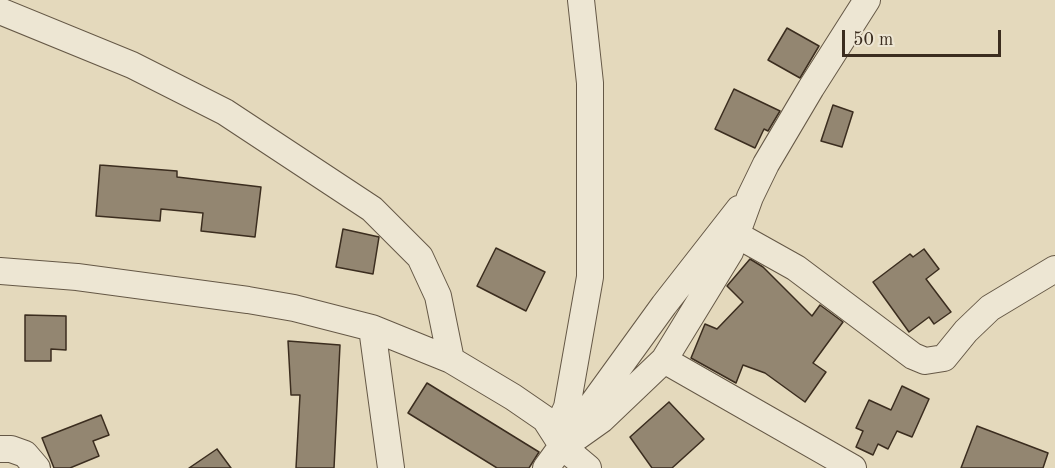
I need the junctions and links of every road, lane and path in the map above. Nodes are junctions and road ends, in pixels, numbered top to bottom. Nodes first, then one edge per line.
1 (581, 0) edge
2 (867, 0) edge
3 (0, 11) edge
4 (750, 197) junction
5 (736, 235) junction
6 (1055, 269) edge
7 (0, 271) edge
8 (372, 328) junction
9 (451, 360) junction
10 (664, 360) junction
11 (559, 440) junction
12 (0, 449) edge
13 (38, 468) edge
14 (391, 468) edge
15 (546, 468) edge
16 (588, 468) edge
17 (853, 468) edge

1 - 11 street
2 - 4 street
3 - 9 street
4 - 5 street
4 - 11 street
5 - 6 street
5 - 10 street
7 - 8 street
8 - 9 street
8 - 14 street
9 - 11 street
10 - 11 street
10 - 17 street
11 - 15 street
11 - 16 street
12 - 13 street

